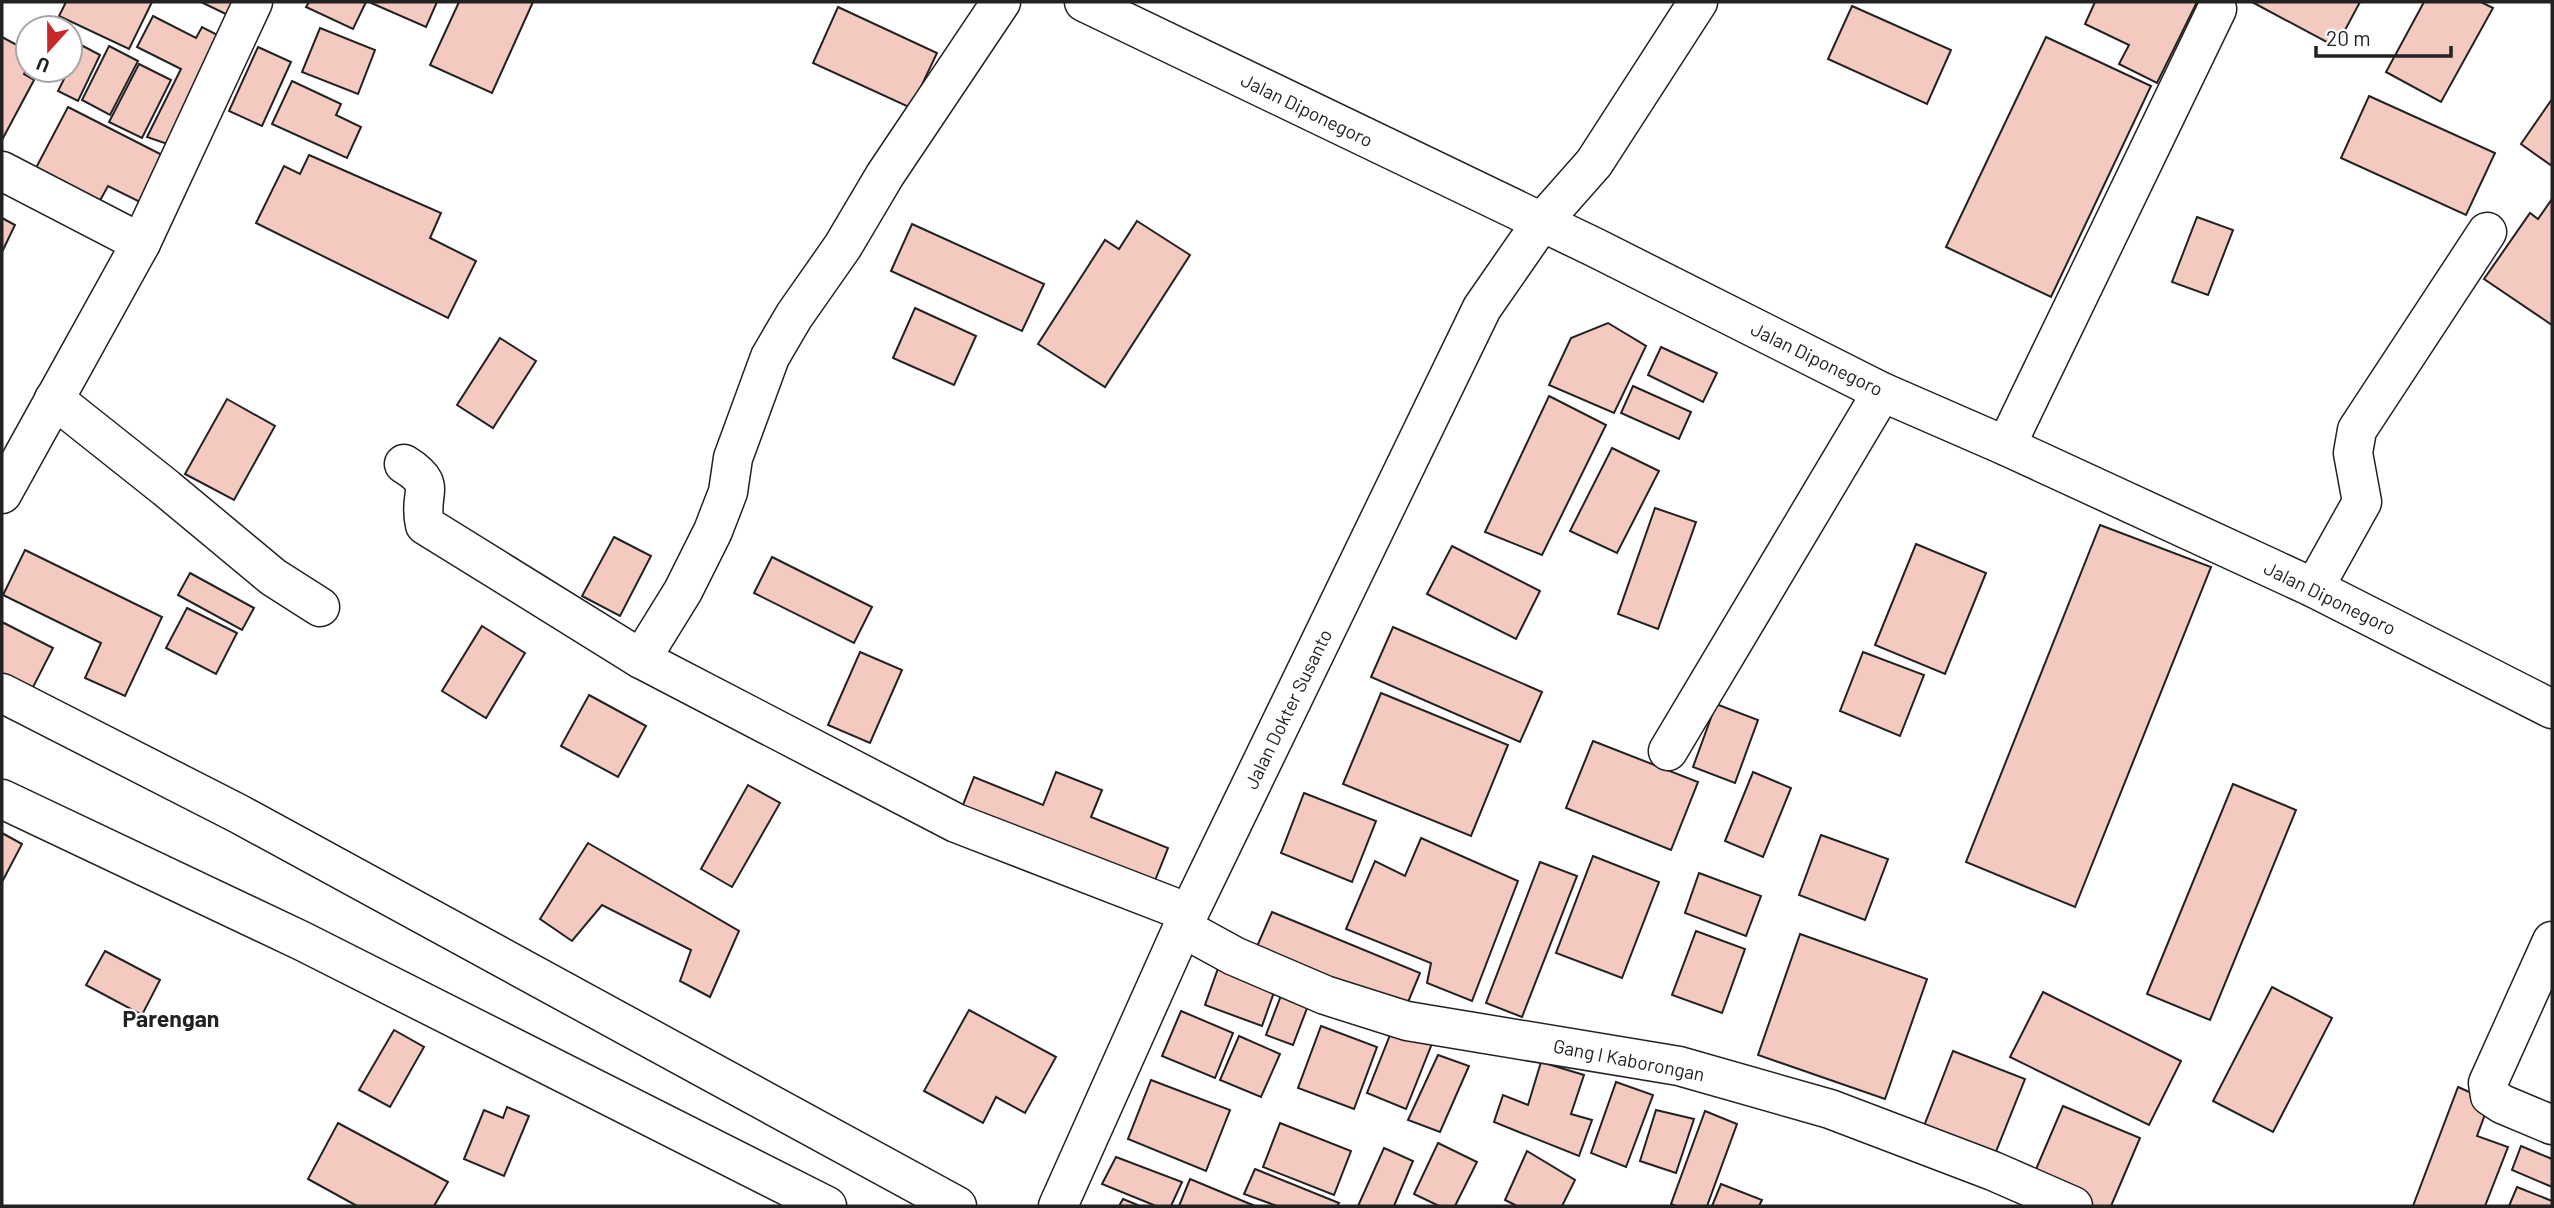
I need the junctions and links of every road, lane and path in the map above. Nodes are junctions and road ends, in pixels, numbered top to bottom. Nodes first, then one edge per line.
1 (253, 2) edge
2 (1001, 2) edge
3 (1084, 2) edge
4 (1698, 2) edge
5 (2217, 9) dead end
6 (2, 171) edge
7 (1541, 223) junction
8 (2487, 232) dead end
9 (141, 243) junction
10 (1882, 391) junction
11 (54, 399) junction
12 (2006, 446) junction
13 (404, 464) dead end
14 (2, 494) edge
15 (2314, 588) junction
16 (320, 607) dead end
17 (641, 659) junction
18 (2, 693) edge
19 (2552, 709) edge
20 (1668, 751) dead end
21 (2, 799) edge
22 (1186, 921) junction
23 (2552, 942) edge
24 (2552, 1125) edge
25 (827, 1206) edge
26 (957, 1206) edge
27 (1058, 1206) edge
28 (2073, 1206) edge

1 - 9 street
2 - 17 street
3 - 7 street, Jalan Diponegoro
4 - 7 street, Jalan Dokter Susanto
5 - 12 street
6 - 9 street
7 - 10 street, Jalan Diponegoro
7 - 22 street, Jalan Dokter Susanto
8 - 15 street
9 - 11 street
10 - 12 street, Jalan Diponegoro
10 - 20 street
11 - 14 street
11 - 16 street
12 - 15 street, Jalan Diponegoro
13 - 17 street, Gang I Kaborongan
15 - 19 street, Jalan Diponegoro
17 - 22 street, Gang I Kaborongan
18 - 26 street
21 - 25 street
22 - 27 street, Jalan Dokter Susanto
22 - 28 street, Gang I Kaborongan
23 - 24 street

